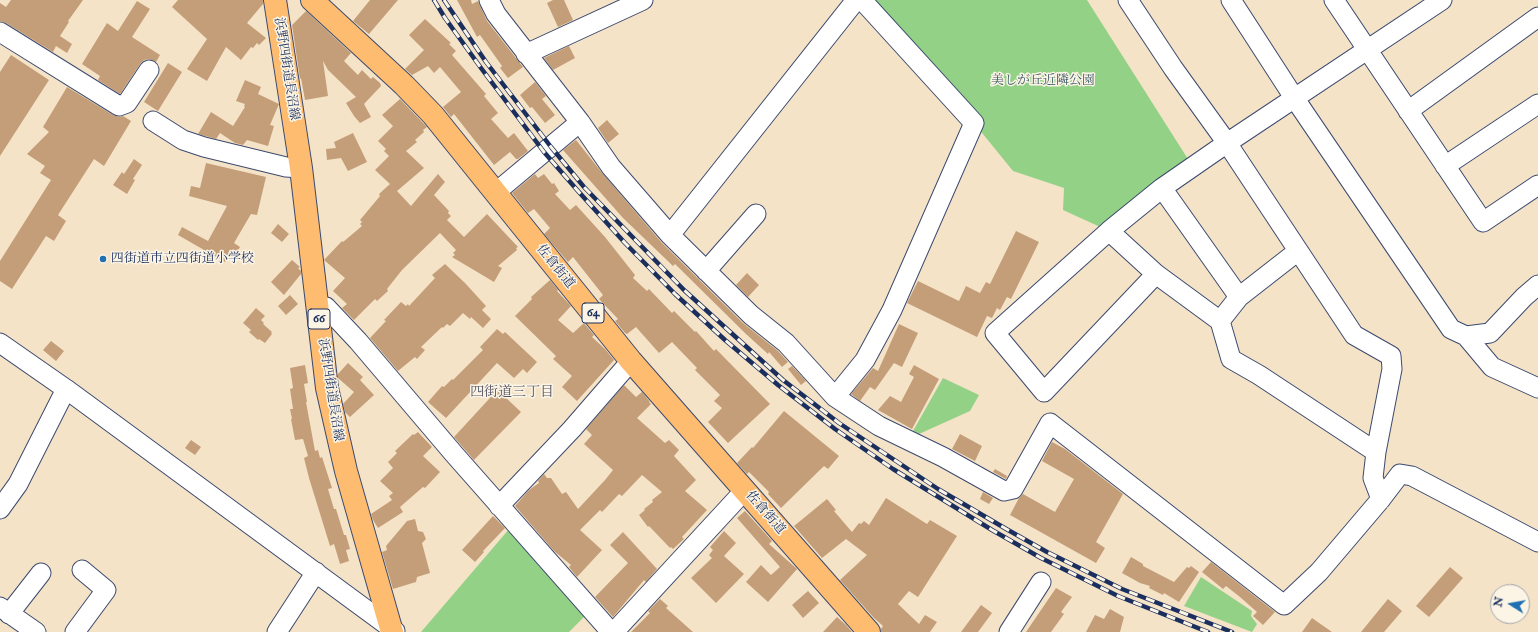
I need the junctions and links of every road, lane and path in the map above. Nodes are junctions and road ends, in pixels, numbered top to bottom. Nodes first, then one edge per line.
1 (275, 0) edge
2 (312, 0) edge
3 (488, 0) edge
4 (643, 0) edge
5 (856, 0) edge
6 (862, 0) edge
7 (1128, 0) edge
8 (1231, 0) edge
9 (1334, 0) edge
10 (1442, 0) edge
11 (1538, 17) edge
12 (0, 32) edge
13 (1367, 51) junction
14 (526, 54) junction
15 (149, 70) dead end
16 (1295, 99) junction
17 (1538, 104) edge
18 (1408, 110) junction
19 (153, 121) dead end
20 (580, 122) junction
21 (1227, 143) junction
22 (1445, 166) junction
23 (301, 168) junction
24 (1538, 186) edge
25 (1162, 188) junction
26 (495, 193) junction
27 (756, 214) dead end
28 (1109, 230) junction
29 (670, 235) junction
30 (1298, 251) junction
31 (706, 271) junction
32 (1156, 274) junction
33 (1538, 285) edge
34 (1239, 298) junction
35 (318, 308) junction
36 (1220, 321) junction
37 (1466, 336) junction
38 (0, 343) edge
39 (631, 360) junction
40 (66, 388) junction
41 (1538, 388) edge
42 (835, 397) junction
43 (1376, 452) junction
44 (745, 490) junction
45 (1381, 499) junction
46 (499, 506) junction
47 (0, 509) edge
48 (1538, 542) edge
49 (82, 570) dead end
50 (316, 572) junction
51 (42, 573) dead end
52 (1041, 582) dead end
53 (5, 610) edge
54 (393, 630) edge
55 (36, 632) edge
56 (75, 632) edge
57 (277, 632) edge
58 (611, 632) edge
59 (614, 632) edge
60 (869, 632) edge
61 (1009, 632) edge

1 - 23 main road, 浜野四街道長沼線 / 66
2 - 26 main road, 佐倉街道 / 64
3 - 14 street
4 - 14 street
5 - 29 street
6 - 42 street
7 - 21 street
8 - 16 street
9 - 13 street
10 - 13 street
11 - 18 street
12 - 15 street
13 - 16 street
13 - 18 street
14 - 20 street
16 - 21 street
16 - 37 street
17 - 22 street
18 - 22 street
19 - 23 street
20 - 26 street
20 - 29 street
21 - 25 street
21 - 30 street
22 - 24 street
23 - 35 main road, 浜野四街道長沼線 / 66
25 - 28 street
25 - 34 street
26 - 39 main road, 佐倉街道 / 64
27 - 31 street
28 - 32 street
28 - 32 street
29 - 31 street
30 - 34 street
30 - 43 street
31 - 42 street
32 - 36 street
33 - 37 street
34 - 36 street
35 - 46 street
35 - 54 main road, 浜野四街道長沼線 / 66
36 - 43 street
37 - 41 street
38 - 40 street
39 - 44 main road, 佐倉街道 / 64
39 - 46 street
40 - 47 street
40 - 50 street
42 - 45 street
43 - 45 street
44 - 59 street
44 - 60 main road, 佐倉街道 / 64
45 - 48 street
46 - 58 street
49 - 56 street
50 - 54 street
50 - 57 street
51 - 53 street
52 - 61 street
53 - 55 street

